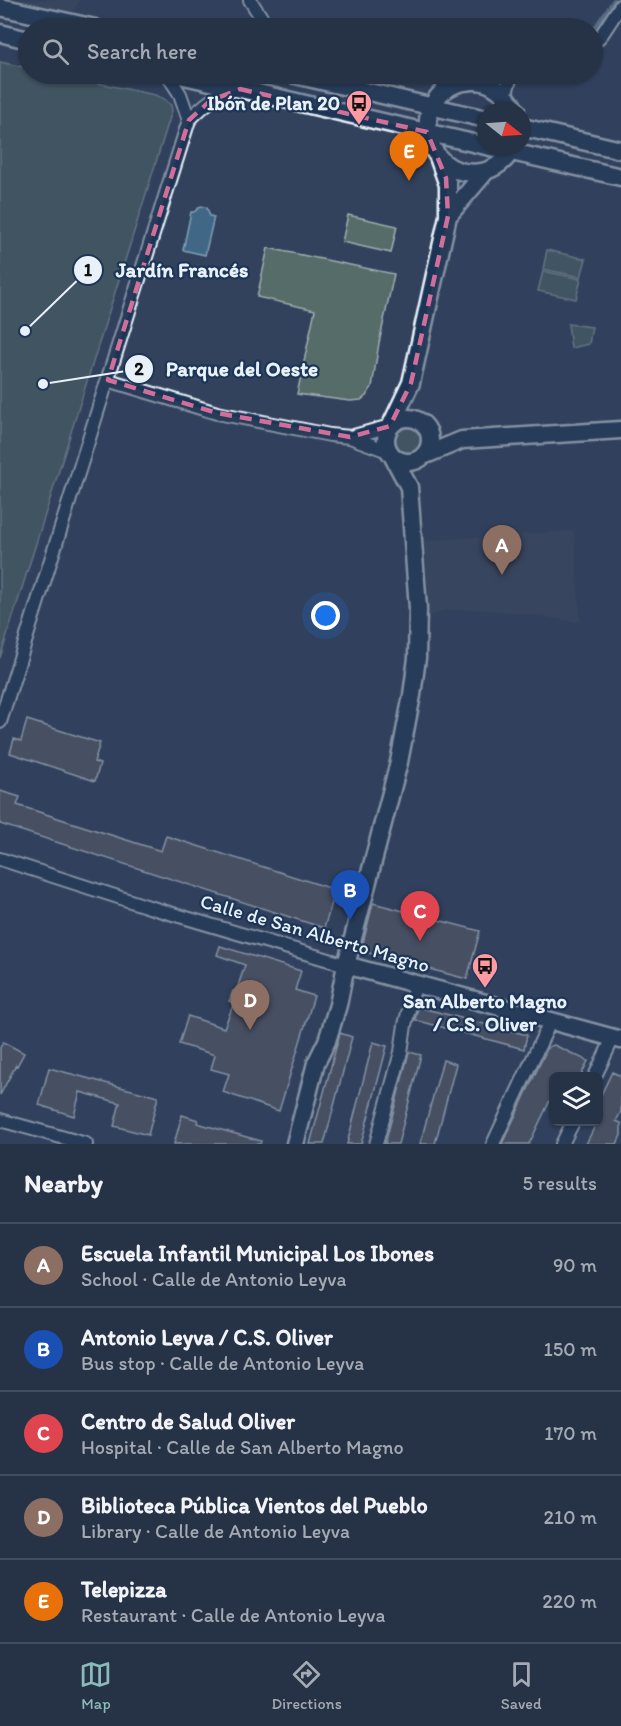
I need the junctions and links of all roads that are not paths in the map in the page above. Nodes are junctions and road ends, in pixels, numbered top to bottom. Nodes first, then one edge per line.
1 (250, 0) edge
2 (621, 5) edge
3 (0, 7) edge
4 (50, 18) edge
5 (262, 18) edge
6 (603, 32) edge
7 (0, 33) edge
8 (18, 38) edge
9 (174, 84) edge
10 (222, 84) edge
11 (339, 84) edge
12 (456, 84) edge
13 (493, 84) edge
14 (509, 84) edge
15 (240, 88) junction
16 (505, 95) junction
17 (510, 102) edge
18 (432, 107) junction
19 (477, 116) edge
20 (189, 120) junction
21 (531, 128) edge
22 (427, 132) junction
23 (477, 143) edge
24 (621, 150) edge
25 (531, 155) edge
26 (507, 156) edge
27 (438, 157) junction
28 (486, 171) junction
29 (621, 177) edge
30 (448, 216) junction
31 (108, 380) junction
32 (411, 383) junction
33 (422, 424) junction
34 (391, 426) junction
35 (621, 430) edge
36 (350, 437) junction
37 (462, 440) junction
38 (391, 454) junction
39 (421, 457) junction
40 (409, 487) junction
41 (0, 722) edge
42 (0, 859) edge
43 (346, 964) junction
44 (416, 985) junction
45 (550, 1022) junction
46 (617, 1039) edge
47 (598, 1072) edge
48 (0, 1120) edge
49 (571, 1126) edge
50 (86, 1144) edge
51 (295, 1144) edge
52 (376, 1144) edge
53 (493, 1144) edge
54 (562, 1144) edge

1 - 5 street
2 - 6 street
3 - 4 street
7 - 8 street
9 - 20 street
10 - 15 street
11 - 18 street
12 - 18 street
13 - 16 street
14 - 16 street
15 - 20 street
15 - 22 street
16 - 17 street
18 - 19 street
18 - 22 street
20 - 31 street
21 - 24 street
22 - 23 street
22 - 27 street
25 - 29 street
26 - 28 street
27 - 28 street
27 - 30 street
28 - 30 street
30 - 32 street
31 - 36 street
31 - 41 street
32 - 33 street
32 - 34 street
33 - 34 street
33 - 37 street
33 - 39 street
34 - 36 street
34 - 38 street
35 - 37 street
36 - 38 street
37 - 39 street
38 - 39 street
38 - 40 street
39 - 40 street
40 - 43 street
42 - 43 street, Calle de San Alberto Magno
43 - 44 street, Calle de San Alberto Magno
43 - 51 street
44 - 45 street, Calle de San Alberto Magno
44 - 52 street
45 - 46 street, Calle de San Alberto Magno
45 - 53 street
46 - 47 street
48 - 50 street
49 - 54 street

